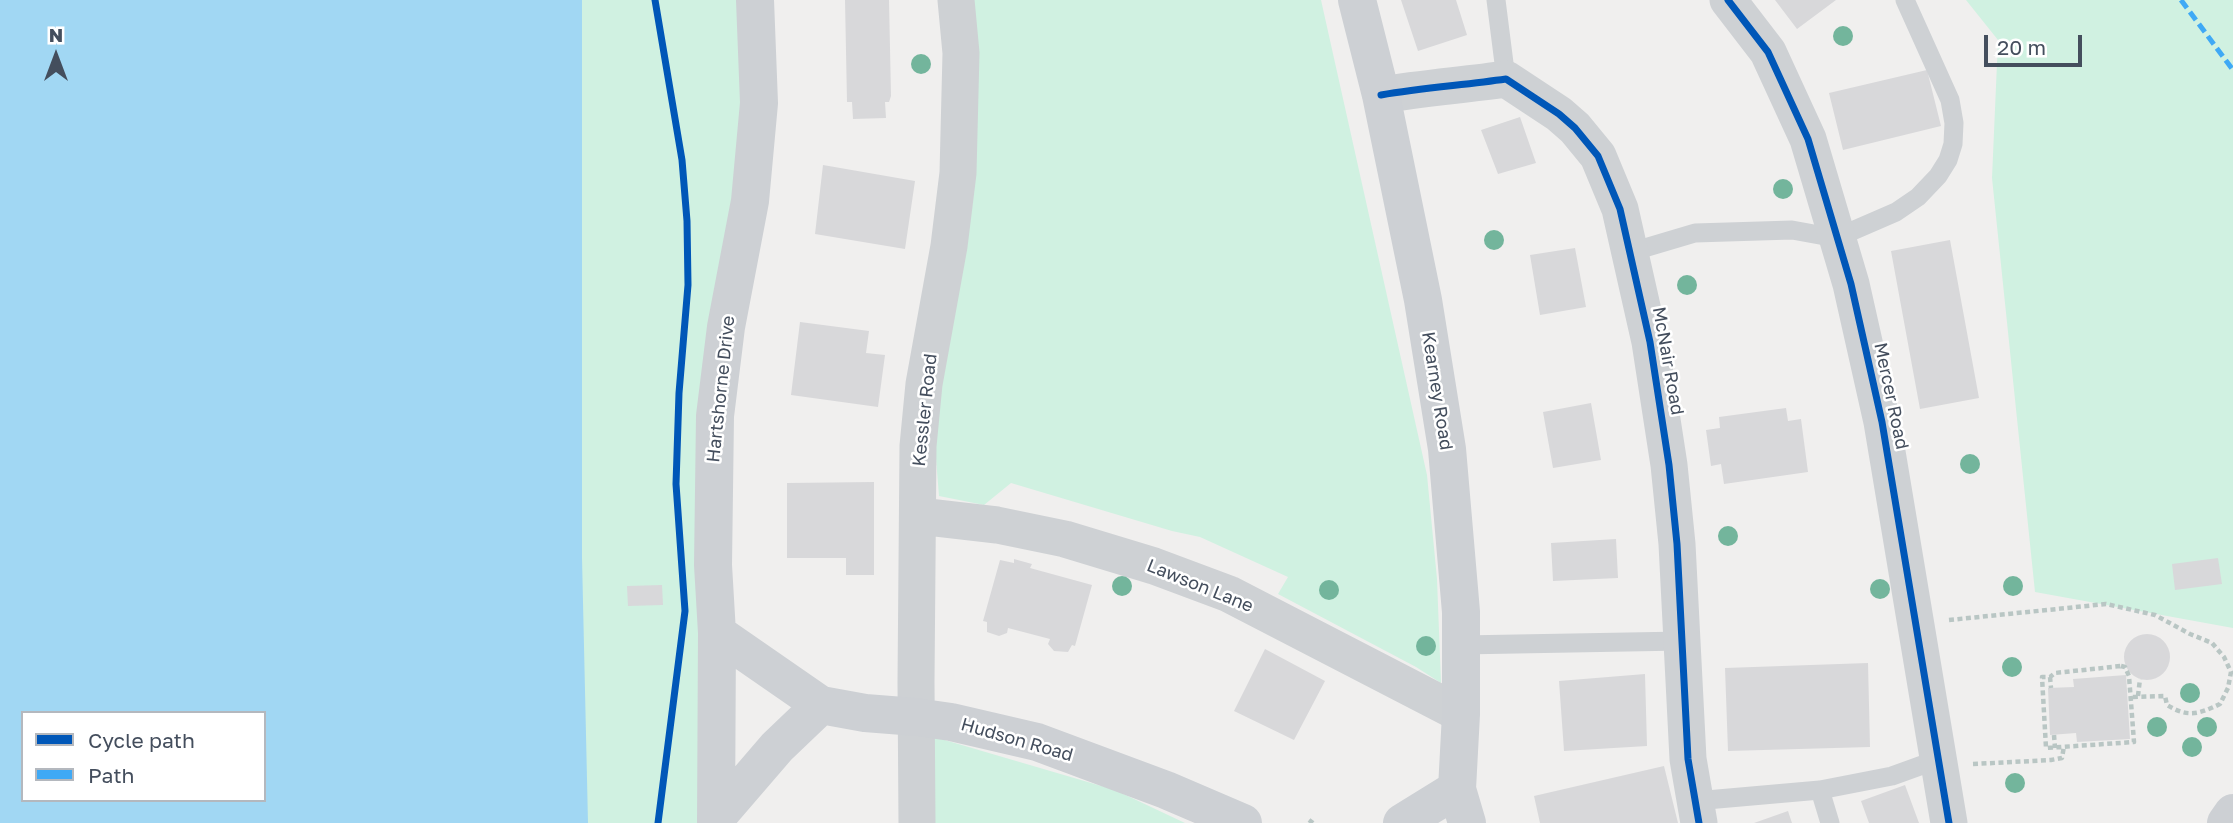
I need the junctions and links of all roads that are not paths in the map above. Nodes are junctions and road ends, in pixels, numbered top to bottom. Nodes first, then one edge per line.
1 (755, 0) edge
2 (956, 0) edge
3 (1357, 0) edge
4 (1496, 0) edge
5 (1728, 0) edge
6 (1905, 0) edge
7 (1506, 79) junction
8 (1381, 95) junction
9 (1836, 238) junction
10 (1631, 253) junction
11 (919, 516) junction
12 (717, 633) junction
13 (1683, 641) junction
14 (1461, 645) junction
15 (821, 705) junction
16 (1461, 714) junction
17 (916, 717) junction
18 (1939, 763) junction
19 (1820, 790) junction
20 (1462, 806) edge
21 (1697, 812) edge
22 (2233, 813) edge
23 (716, 821) edge
24 (918, 823) edge
25 (1243, 823) edge
26 (1402, 823) edge
27 (1829, 823) edge
28 (1949, 823) edge
29 (2226, 823) edge

1 - 12 street, Hartshorne Drive
2 - 11 street, Kessler Road
3 - 8 street, Kearney Road
4 - 7 lane
5 - 9 street, Mercer Road
6 - 9 lane
7 - 8 street
7 - 10 street, McNair Road
8 - 14 street, Kearney Road
9 - 10 lane
9 - 18 street, Mercer Road
10 - 13 street, McNair Road
11 - 16 street, Lawson Lane
11 - 17 street, Kessler Road
12 - 15 street, Hudson Road
12 - 23 street, Hartshorne Drive
13 - 14 lane
13 - 21 street, McNair Road
14 - 16 street, Kearney Road
15 - 17 street, Hudson Road
15 - 23 street
16 - 20 street, Kearney Road
17 - 24 street, Kessler Road
17 - 25 street, Hudson Road
18 - 19 lane
18 - 28 street, Mercer Road
19 - 21 lane
19 - 27 lane
20 - 26 street, Kearney Road
22 - 29 street

